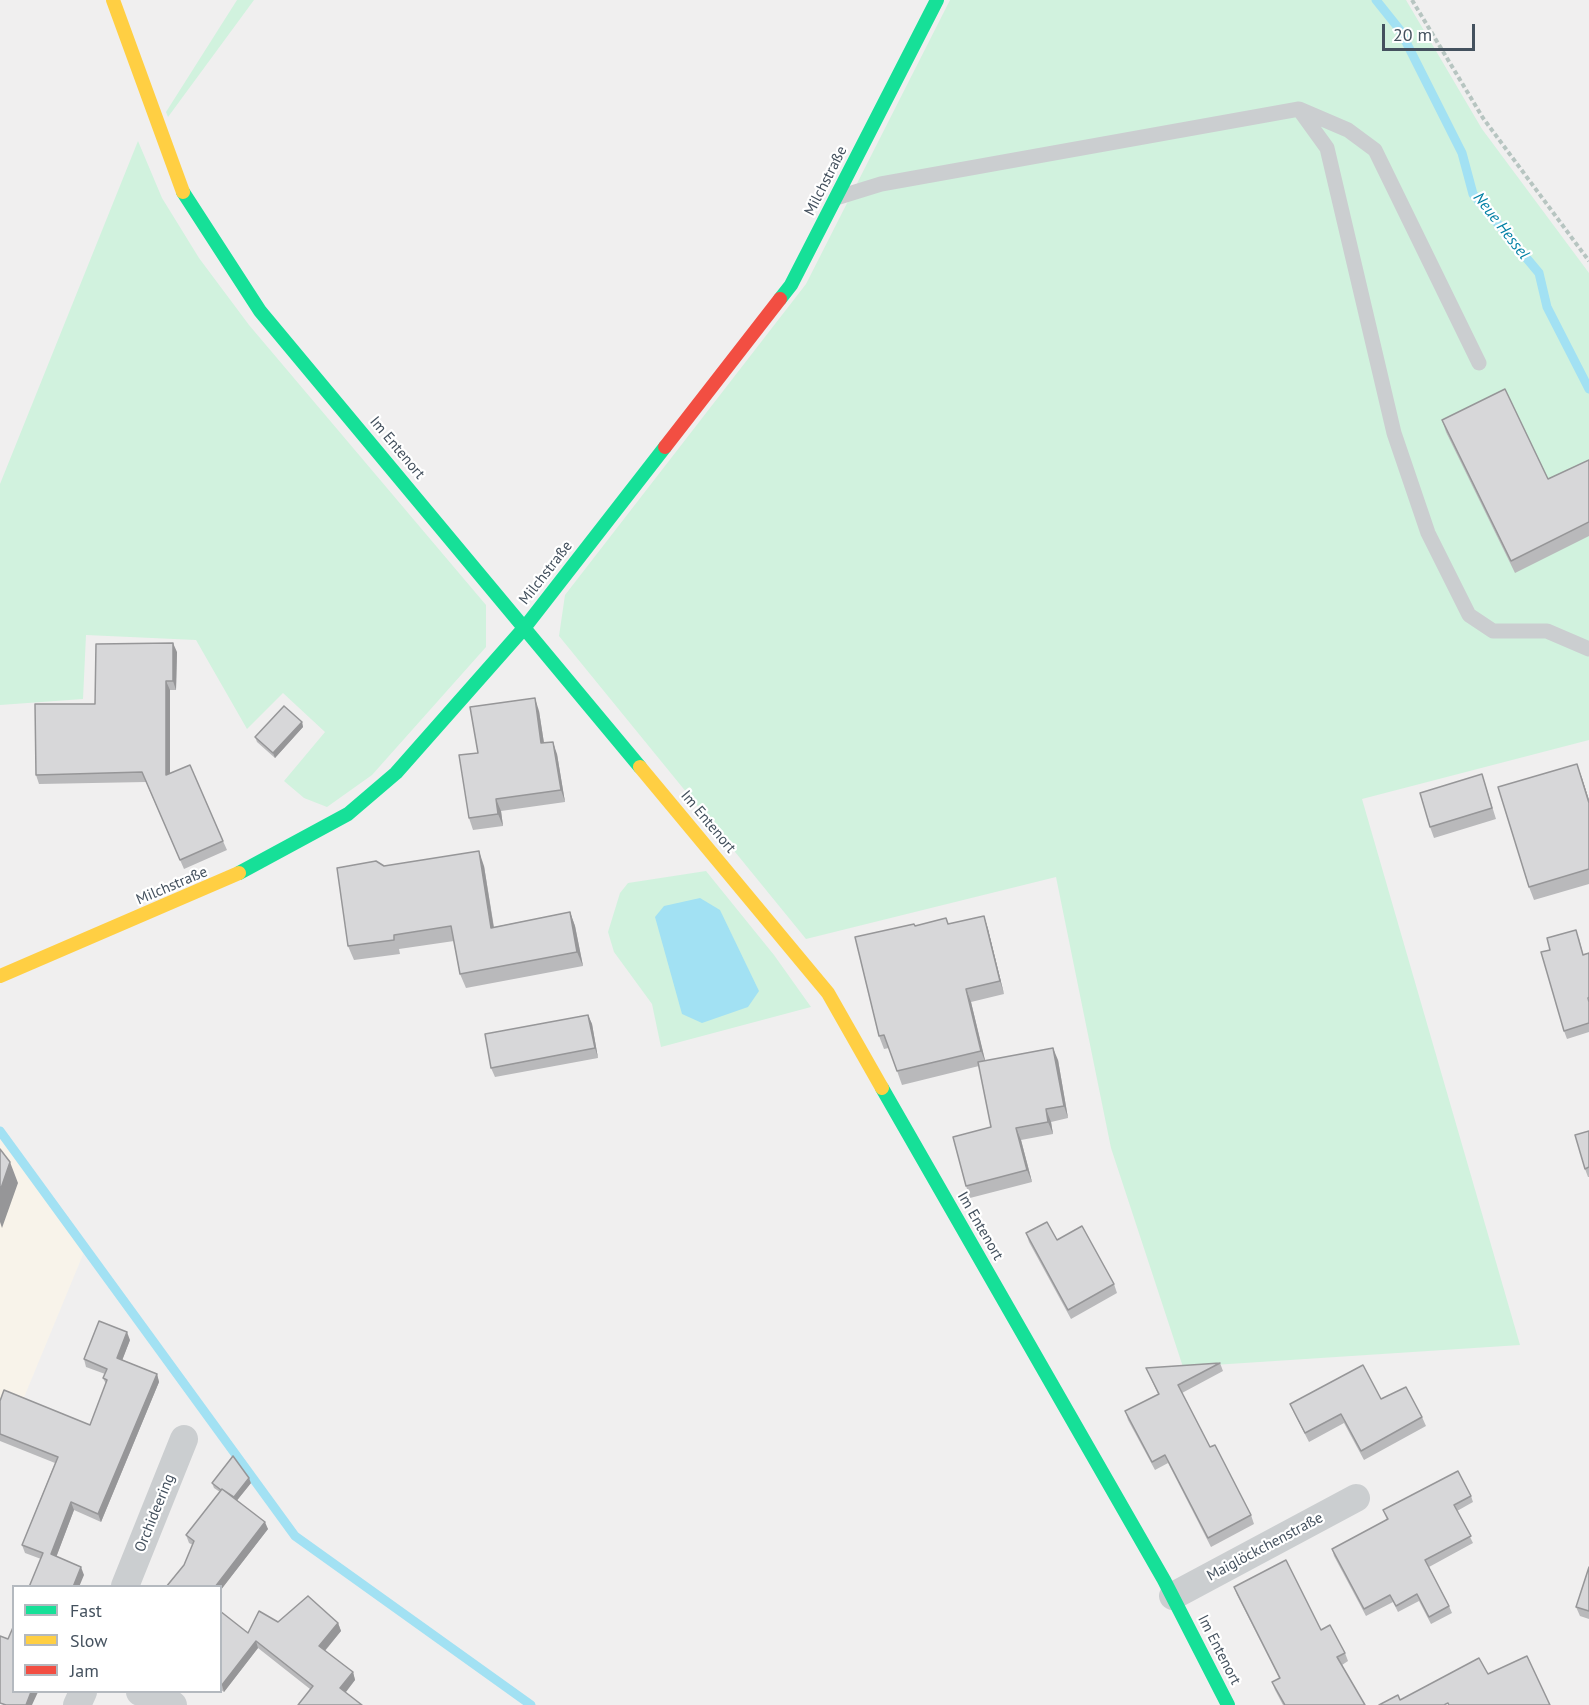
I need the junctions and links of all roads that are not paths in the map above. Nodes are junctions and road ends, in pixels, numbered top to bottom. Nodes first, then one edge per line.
1 (113, 0) edge
2 (937, 0) edge
3 (1299, 109) junction
4 (837, 198) junction
5 (1479, 363) dead end
6 (525, 627) junction
7 (1589, 649) edge
8 (0, 976) edge
9 (184, 1439) dead end
10 (1356, 1498) dead end
11 (126, 1585) edge
12 (1173, 1596) junction
13 (143, 1693) edge
14 (173, 1705) edge
15 (1228, 1705) edge

1 - 6 street, Im Entenort
2 - 4 street, Milchstraße
3 - 4 lane
3 - 5 lane
3 - 7 lane
4 - 6 street, Milchstraße
6 - 8 street, Milchstraße
6 - 12 street, Im Entenort
9 - 11 street, Orchideering
10 - 12 street, Maiglöckchenstraße
12 - 15 street, Im Entenort
13 - 14 street

